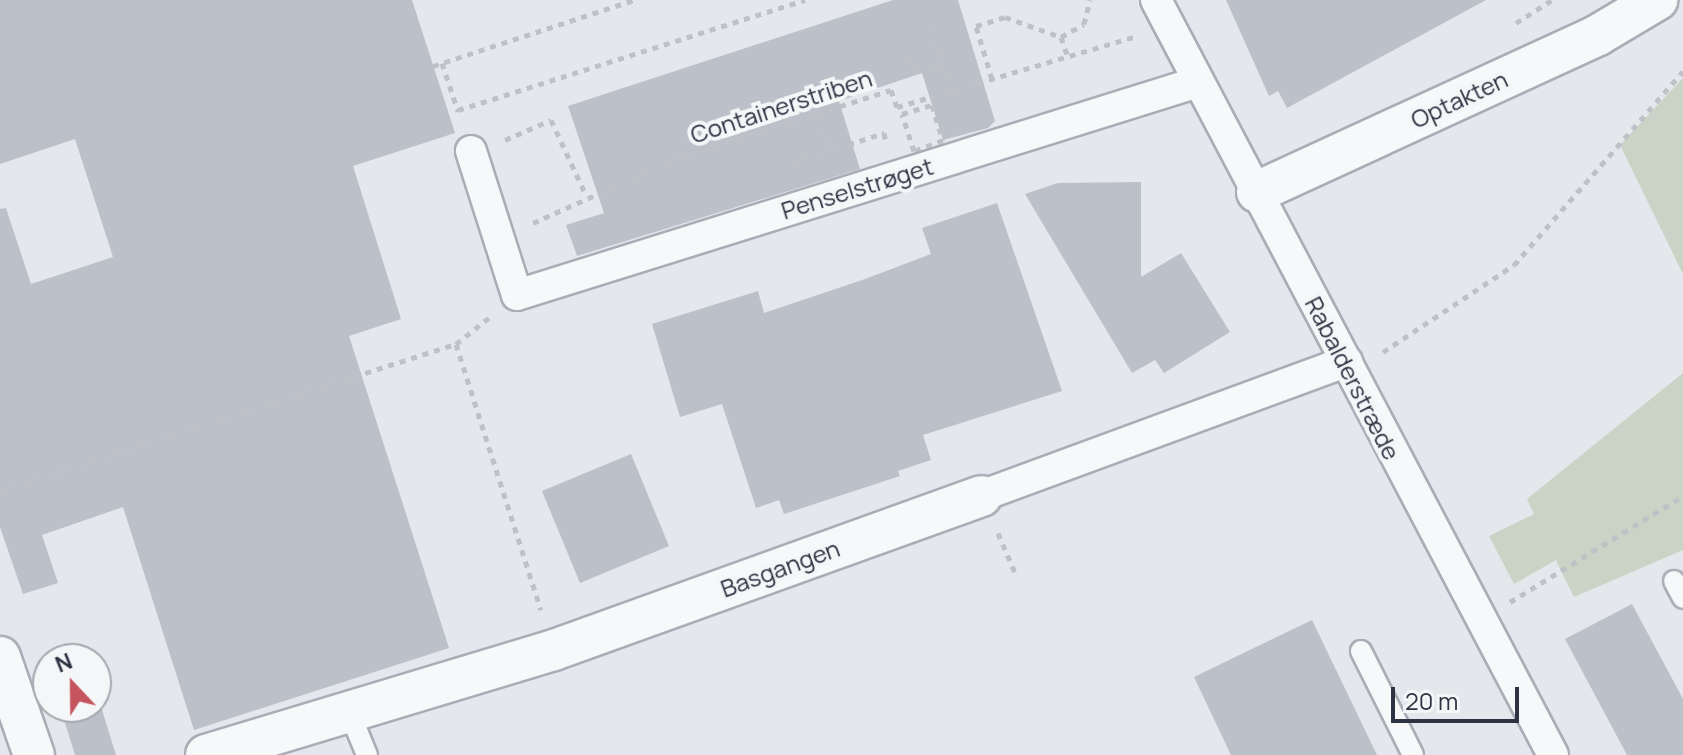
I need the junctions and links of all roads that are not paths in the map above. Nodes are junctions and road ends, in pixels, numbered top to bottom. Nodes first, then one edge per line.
1 (1156, 0) edge
2 (1657, 0) edge
3 (1198, 82) junction
4 (471, 151) road end
5 (1257, 192) junction
6 (1349, 366) junction
7 (981, 496) joint
8 (1361, 651) dead end
9 (0, 657) edge
10 (349, 711) junction
11 (34, 755) edge
12 (206, 755) edge
13 (367, 755) edge
14 (1413, 755) edge
15 (1553, 755) edge

1 - 3 street, Rabalderstræde
2 - 5 street, Optakten
3 - 4 street, Penselstrøget
3 - 5 street, Rabalderstræde
5 - 6 street, Rabalderstræde
6 - 7 street, Basgangen
6 - 15 street, Rabalderstræde
7 - 10 street, Basgangen
8 - 14 lane
9 - 11 street
10 - 12 street, Basgangen
10 - 13 lane

